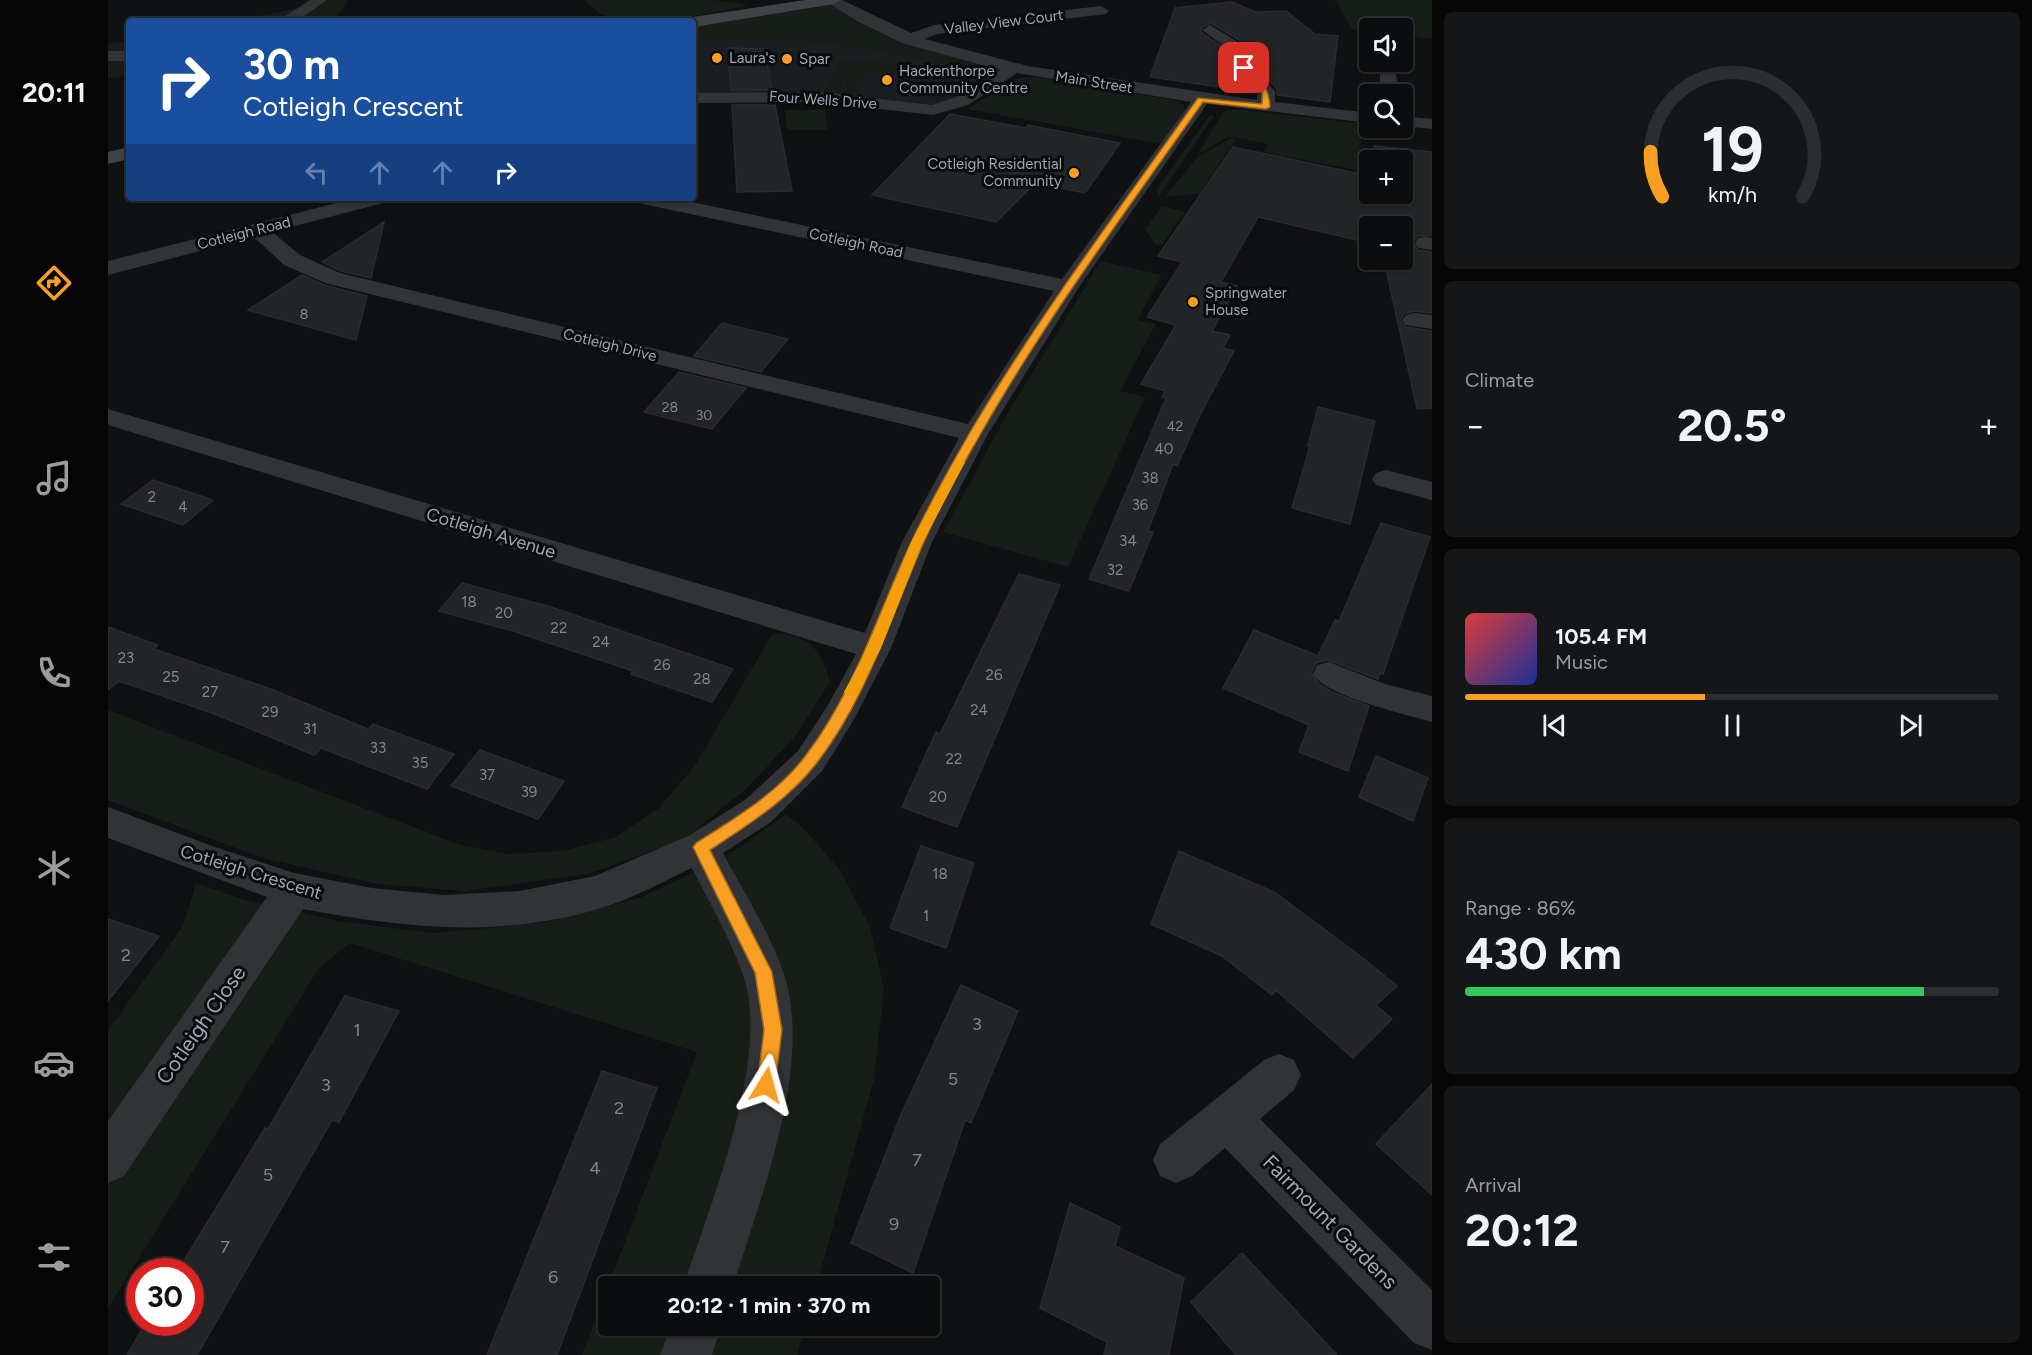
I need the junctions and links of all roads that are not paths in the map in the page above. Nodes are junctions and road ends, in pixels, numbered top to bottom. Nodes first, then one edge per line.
1 (320, 0) edge
2 (832, 0) edge
3 (1101, 11) dead end
4 (291, 18) edge
5 (696, 22) edge
6 (1210, 30) dead end
7 (908, 40) junction
8 (108, 56) edge
9 (126, 56) edge
10 (1014, 68) junction
11 (696, 98) edge
12 (1201, 100) junction
13 (1266, 107) junction
14 (1359, 117) edge
15 (1413, 122) edge
16 (1432, 124) edge
17 (126, 154) edge
18 (108, 158) edge
19 (369, 201) edge
20 (657, 201) edge
21 (259, 230) junction
22 (108, 268) edge
23 (1068, 287) junction
24 (108, 417) edge
25 (975, 434) junction
26 (1386, 479) dead end
27 (1432, 491) edge
28 (875, 648) junction
29 (1329, 674) dead end
30 (1432, 709) edge
31 (108, 822) edge
32 (701, 847) junction
33 (294, 890) junction
34 (1279, 1075) dead end
35 (1228, 1119) junction
36 (108, 1160) edge
37 (1176, 1160) dead end
38 (712, 1276) edge
39 (1432, 1325) edge
40 (693, 1336) edge
41 (686, 1355) edge

1 - 4 street
2 - 5 street
2 - 7 street, Main Street
3 - 7 street, Valley View Court
6 - 13 street
7 - 10 street, Main Street
8 - 9 street
10 - 11 street, Four Wells Drive
10 - 12 street, Main Street
12 - 13 street, Main Street
12 - 23 street, Cotleigh Crescent
13 - 14 street, Main Street
15 - 16 street
17 - 18 street
19 - 21 street, Cotleigh Road
20 - 23 street, Cotleigh Road
21 - 22 street, Cotleigh Road
21 - 25 street, Cotleigh Drive
23 - 25 street, Cotleigh Crescent
24 - 28 street, Cotleigh Avenue
25 - 28 street, Cotleigh Crescent
26 - 27 street
28 - 32 street, Cotleigh Crescent
29 - 30 street
31 - 33 street, Cotleigh Crescent
32 - 33 street, Cotleigh Crescent
32 - 38 street
33 - 36 street, Cotleigh Close
34 - 35 street
35 - 37 street
35 - 39 street, Fairmount Gardens
40 - 41 street

